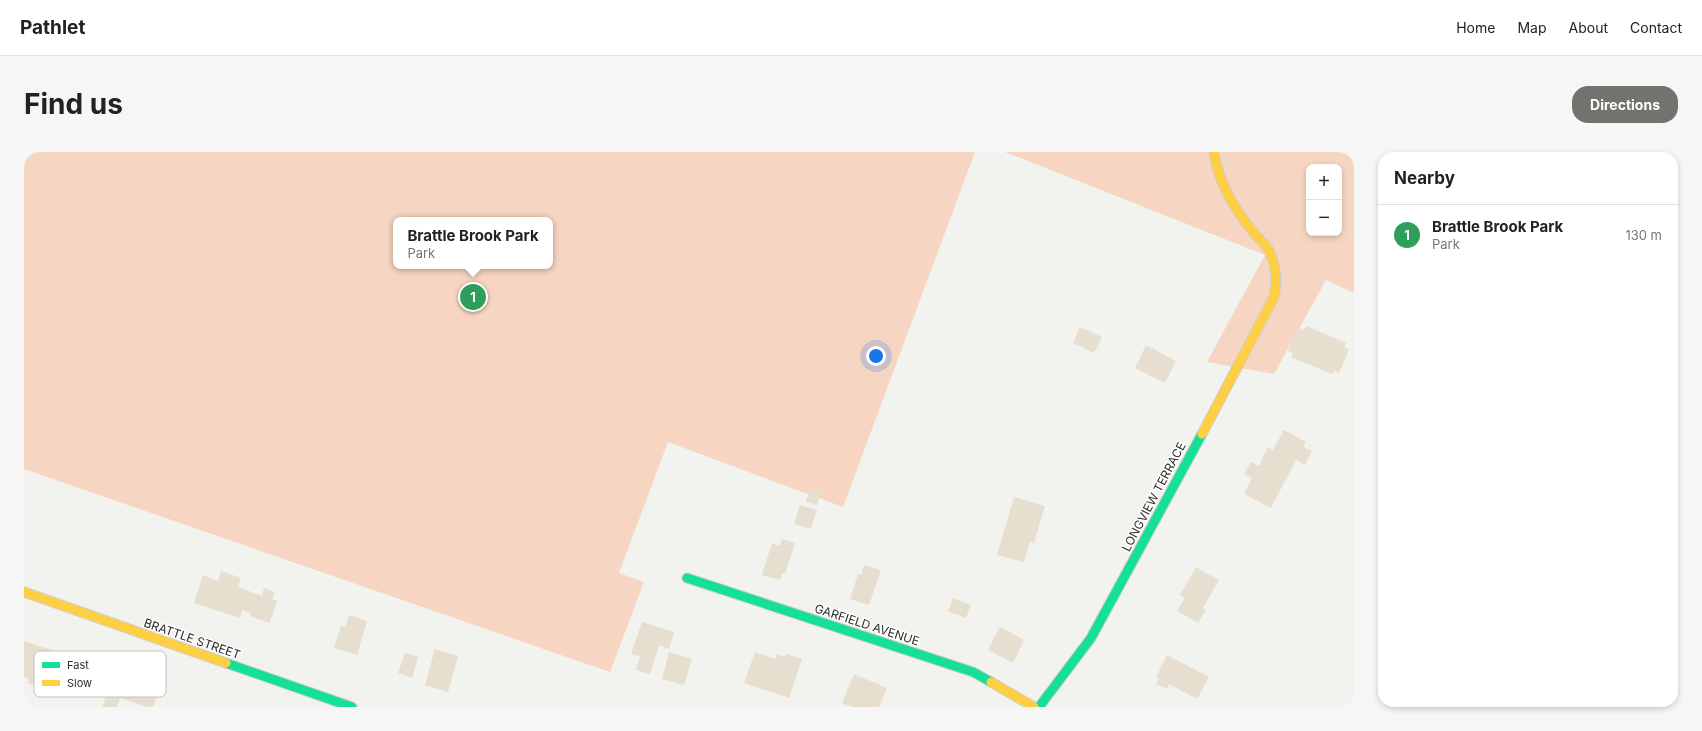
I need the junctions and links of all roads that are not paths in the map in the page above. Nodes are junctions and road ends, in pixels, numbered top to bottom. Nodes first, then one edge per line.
1 (1214, 152) edge
2 (687, 578) dead end
3 (24, 592) edge
4 (352, 707) edge
5 (1034, 707) edge
6 (1039, 707) edge

1 - 6 street, LONGVIEW TERRACE
2 - 5 street, GARFIELD AVENUE
3 - 4 street, BRATTLE STREET

